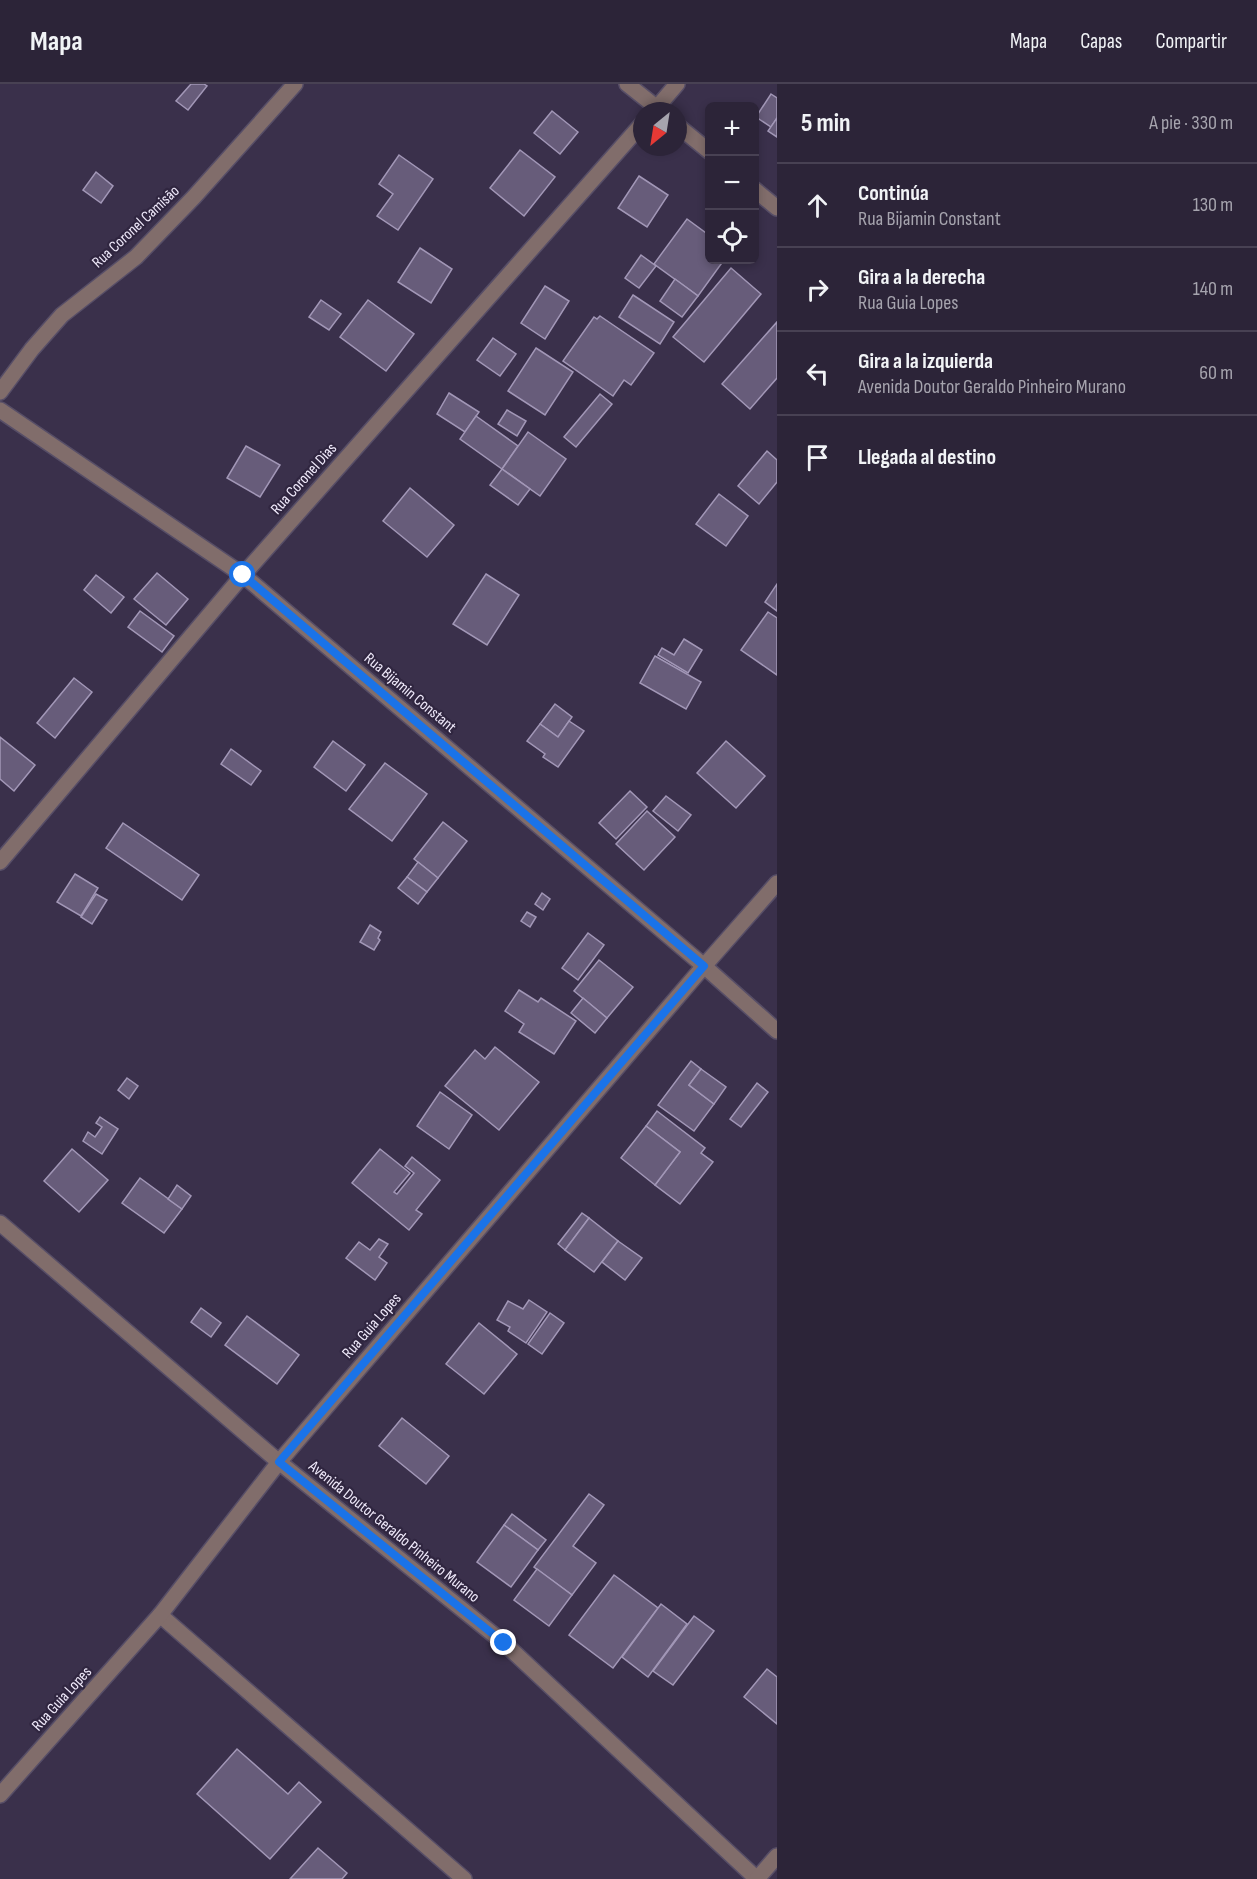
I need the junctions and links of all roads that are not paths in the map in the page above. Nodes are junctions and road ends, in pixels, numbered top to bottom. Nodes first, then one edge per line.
1 (295, 84) edge
2 (627, 84) edge
3 (676, 84) edge
4 (648, 102) edge
5 (663, 102) edge
6 (687, 133) edge
7 (633, 134) edge
8 (705, 148) edge
9 (759, 193) edge
10 (777, 208) edge
11 (0, 392) edge
12 (0, 410) edge
13 (243, 575) junction
14 (0, 862) edge
15 (777, 883) edge
16 (704, 966) junction
17 (777, 1031) edge
18 (0, 1223) edge
19 (279, 1462) junction
20 (160, 1615) junction
21 (0, 1795) edge
22 (777, 1856) edge
23 (464, 1879) edge
24 (757, 1879) edge

1 - 11 street, Rua Coronel Camisão
2 - 4 street
3 - 5 street
6 - 8 street
7 - 13 street, Rua Coronel Dias
9 - 10 street
12 - 13 street, Rua Bijamin Constant
13 - 14 street, Rua Coronel Dias
13 - 16 street, Rua Bijamin Constant
15 - 16 street, Rua Guia Lopes
16 - 17 street, Rua Bijamin Constant
16 - 19 street, Rua Guia Lopes
18 - 19 street, Avenida Doutor Geraldo Pinheiro Murano
19 - 20 street, Rua Guia Lopes
19 - 24 street, Avenida Doutor Geraldo Pinheiro Murano
20 - 21 street, Rua Guia Lopes
20 - 23 street
22 - 24 street

